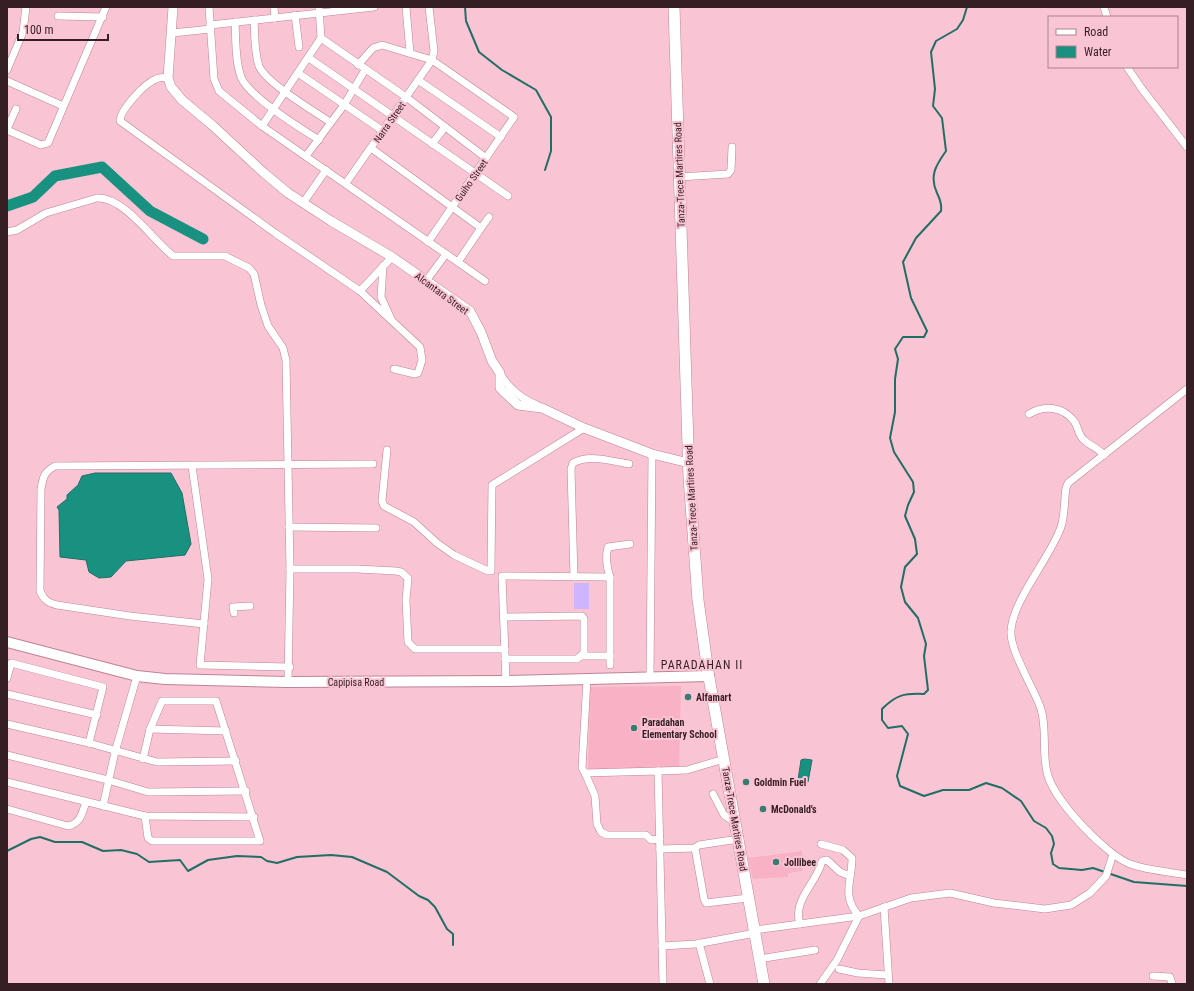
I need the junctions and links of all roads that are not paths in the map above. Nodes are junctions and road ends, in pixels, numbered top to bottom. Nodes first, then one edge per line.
1 (26, 7) edge
2 (106, 7) edge
3 (173, 7) edge
4 (208, 7) edge
5 (274, 7) edge
6 (374, 7) edge
7 (406, 7) edge
8 (429, 7) edge
9 (674, 7) edge
10 (363, 8) edge
11 (319, 10) edge
12 (58, 16) dead end
13 (295, 16) junction
14 (103, 17) junction
15 (275, 18) junction
16 (254, 20) junction
17 (235, 22) junction
18 (211, 27) junction
19 (172, 34) junction
20 (321, 38) junction
21 (299, 47) dead end
22 (410, 53) junction
23 (309, 58) junction
24 (432, 60) junction
25 (358, 65) junction
26 (1128, 68) edge
27 (7, 70) edge
28 (365, 70) junction
29 (298, 73) junction
30 (168, 78) junction
31 (418, 80) junction
32 (7, 81) edge
33 (354, 88) junction
34 (286, 91) junction
35 (406, 97) junction
36 (344, 104) junction
37 (63, 106) junction
38 (16, 109) dead end
39 (274, 109) junction
40 (393, 116) junction
41 (330, 122) junction
42 (262, 126) junction
43 (445, 126) junction
44 (7, 130) edge
45 (383, 131) junction
46 (501, 137) junction
47 (319, 140) junction
48 (432, 144) junction
49 (732, 147) dead end
50 (1187, 147) edge
51 (371, 148) junction
52 (306, 156) junction
53 (486, 158) junction
54 (326, 170) junction
55 (475, 174) junction
56 (679, 177) junction
57 (346, 184) junction
58 (508, 196) dead end
59 (303, 203) junction
60 (452, 207) junction
61 (489, 217) dead end
62 (481, 228) junction
63 (7, 232) edge
64 (428, 242) junction
65 (446, 254) junction
66 (392, 257) junction
67 (458, 262) junction
68 (383, 266) junction
69 (426, 281) junction
70 (485, 281) dead end
71 (360, 291) junction
72 (393, 322) junction
73 (394, 370) dead end
74 (1187, 389) edge
75 (1029, 414) dead end
76 (584, 428) junction
77 (387, 450) dead end
78 (652, 454) junction
79 (1104, 455) junction
80 (689, 463) junction
81 (289, 464) junction
82 (373, 464) dead end
83 (629, 464) dead end
84 (192, 466) junction
85 (289, 527) junction
86 (376, 528) dead end
87 (630, 544) dead end
88 (290, 569) junction
89 (574, 577) junction
90 (610, 577) junction
91 (250, 606) dead end
92 (234, 613) dead end
93 (504, 617) junction
94 (204, 624) junction
95 (7, 642) edge
96 (505, 649) junction
97 (581, 656) junction
98 (610, 656) junction
99 (505, 659) junction
100 (610, 665) dead end
101 (290, 667) junction
102 (137, 676) junction
103 (709, 676) junction
104 (7, 678) edge
105 (650, 678) junction
106 (586, 679) junction
107 (506, 681) junction
108 (288, 682) junction
109 (7, 694) edge
110 (97, 715) junction
111 (7, 724) edge
112 (150, 729) junction
113 (226, 731) junction
114 (89, 743) junction
115 (115, 752) junction
116 (7, 755) edge
117 (143, 759) junction
118 (724, 759) junction
119 (236, 760) junction
120 (658, 771) junction
121 (585, 773) junction
122 (108, 780) junction
123 (7, 782) edge
124 (246, 791) junction
125 (714, 794) dead end
126 (86, 802) junction
127 (103, 806) junction
128 (7, 809) edge
129 (146, 816) junction
130 (254, 817) junction
131 (736, 823) junction
132 (660, 839) junction
133 (739, 839) junction
134 (821, 844) dead end
135 (695, 848) junction
136 (660, 849) junction
137 (1112, 857) junction
138 (1187, 875) edge
139 (850, 876) junction
140 (748, 898) junction
141 (884, 907) junction
142 (859, 916) junction
143 (800, 924) junction
144 (754, 930) junction
145 (699, 943) junction
146 (662, 946) junction
147 (815, 950) dead end
148 (759, 959) junction
149 (839, 969) dead end
150 (887, 975) junction
151 (1153, 976) dead end
152 (663, 984) edge
153 (710, 984) edge
154 (764, 984) edge
155 (820, 984) edge
156 (888, 984) edge
157 (1172, 984) edge

1 - 27 street
2 - 14 street
3 - 19 street
4 - 18 street
5 - 15 street
6 - 10 street
7 - 22 street
8 - 24 street
9 - 56 main road, Tanza-Trece Martires Road
10 - 11 street
11 - 13 street
11 - 20 street
12 - 14 street
13 - 15 street
13 - 21 street
14 - 37 street
15 - 16 street
16 - 17 street
16 - 34 street
17 - 18 street
17 - 39 street
18 - 19 street
18 - 42 street
19 - 30 street
20 - 23 street
20 - 25 street
22 - 24 street
22 - 25 street
23 - 29 street
23 - 33 street
24 - 31 street, Narra Street
24 - 46 street, Guiho Street
25 - 28 street
26 - 50 street
28 - 33 street
28 - 35 street
29 - 34 street
29 - 36 street
30 - 59 street, Alcantara Street
30 - 71 street
31 - 35 street, Narra Street
31 - 46 street
32 - 37 street
33 - 36 street
33 - 40 street
34 - 39 street
34 - 41 street
35 - 40 street, Narra Street
35 - 43 street
36 - 41 street
36 - 45 street
37 - 44 street
38 - 44 street
39 - 42 street
39 - 47 street
40 - 45 street, Narra Street
40 - 48 street
41 - 47 street
42 - 52 street
43 - 48 street
43 - 53 street
45 - 51 street, Narra Street
46 - 53 street, Guiho Street
47 - 52 street
48 - 55 street
49 - 56 street
51 - 57 street, Narra Street
51 - 60 street
52 - 54 street
53 - 55 street, Guiho Street
54 - 57 street
54 - 59 street
55 - 58 street
55 - 60 street, Guiho Street
56 - 80 main road, Tanza-Trece Martires Road
57 - 64 street
59 - 66 street, Alcantara Street
60 - 62 street
60 - 64 street, Guiho Street
61 - 62 street
62 - 67 street
63 - 81 street
64 - 65 street
65 - 67 street
65 - 69 street
66 - 68 street
66 - 69 street, Alcantara Street
67 - 70 street
68 - 71 street
68 - 72 street
69 - 76 street, Alcantara Street
71 - 72 street
72 - 73 street
74 - 79 street
75 - 79 street
76 - 77 street
76 - 78 street, Alcantara Street
78 - 80 street, Alcantara Street
78 - 105 street
79 - 137 street
80 - 103 main road, Tanza-Trece Martires Road
81 - 82 street
81 - 84 street
81 - 85 street
83 - 89 street
84 - 94 street
84 - 94 street
85 - 86 street
85 - 88 street
87 - 90 street
88 - 96 street
88 - 101 street
89 - 90 street
89 - 93 street
90 - 98 street
91 - 92 street
93 - 96 street
93 - 97 street
94 - 101 street
95 - 102 main road, Capipisa Road
96 - 99 street
97 - 98 street
97 - 99 street
98 - 100 street
99 - 107 street
101 - 108 street
102 - 108 main road, Capipisa Road
102 - 115 street
103 - 105 main road, Capipisa Road
103 - 118 main road, Tanza-Trece Martires Road
104 - 110 street
105 - 106 main road, Capipisa Road
106 - 107 main road, Capipisa Road
106 - 121 street
107 - 108 main road, Capipisa Road
109 - 110 street
110 - 114 street
111 - 114 street
112 - 113 street
112 - 113 street
112 - 117 street
113 - 119 street
114 - 115 street
115 - 117 street
115 - 122 street
116 - 122 street
117 - 119 street
118 - 120 street
118 - 131 main road, Tanza-Trece Martires Road
119 - 124 street
120 - 121 street
120 - 132 street
121 - 132 street
122 - 124 street
122 - 127 street
123 - 126 street
124 - 130 street
125 - 131 street
126 - 127 street
126 - 128 street
127 - 129 street
129 - 130 street
129 - 130 street
131 - 133 main road, Tanza-Trece Martires Road
132 - 136 street
133 - 135 street
133 - 140 main road, Tanza-Trece Martires Road
134 - 139 street
135 - 136 street
135 - 140 street
136 - 146 street
137 - 138 street
137 - 141 street
139 - 142 street
139 - 143 street
140 - 144 main road, Tanza-Trece Martires Road
141 - 142 street
141 - 150 street
142 - 143 street
142 - 155 street
143 - 144 street
144 - 145 street
144 - 148 main road, Tanza-Trece Martires Road
145 - 146 street
145 - 153 street
146 - 152 street
147 - 148 street
148 - 154 main road, Tanza-Trece Martires Road
149 - 150 street
150 - 156 street
151 - 157 street

